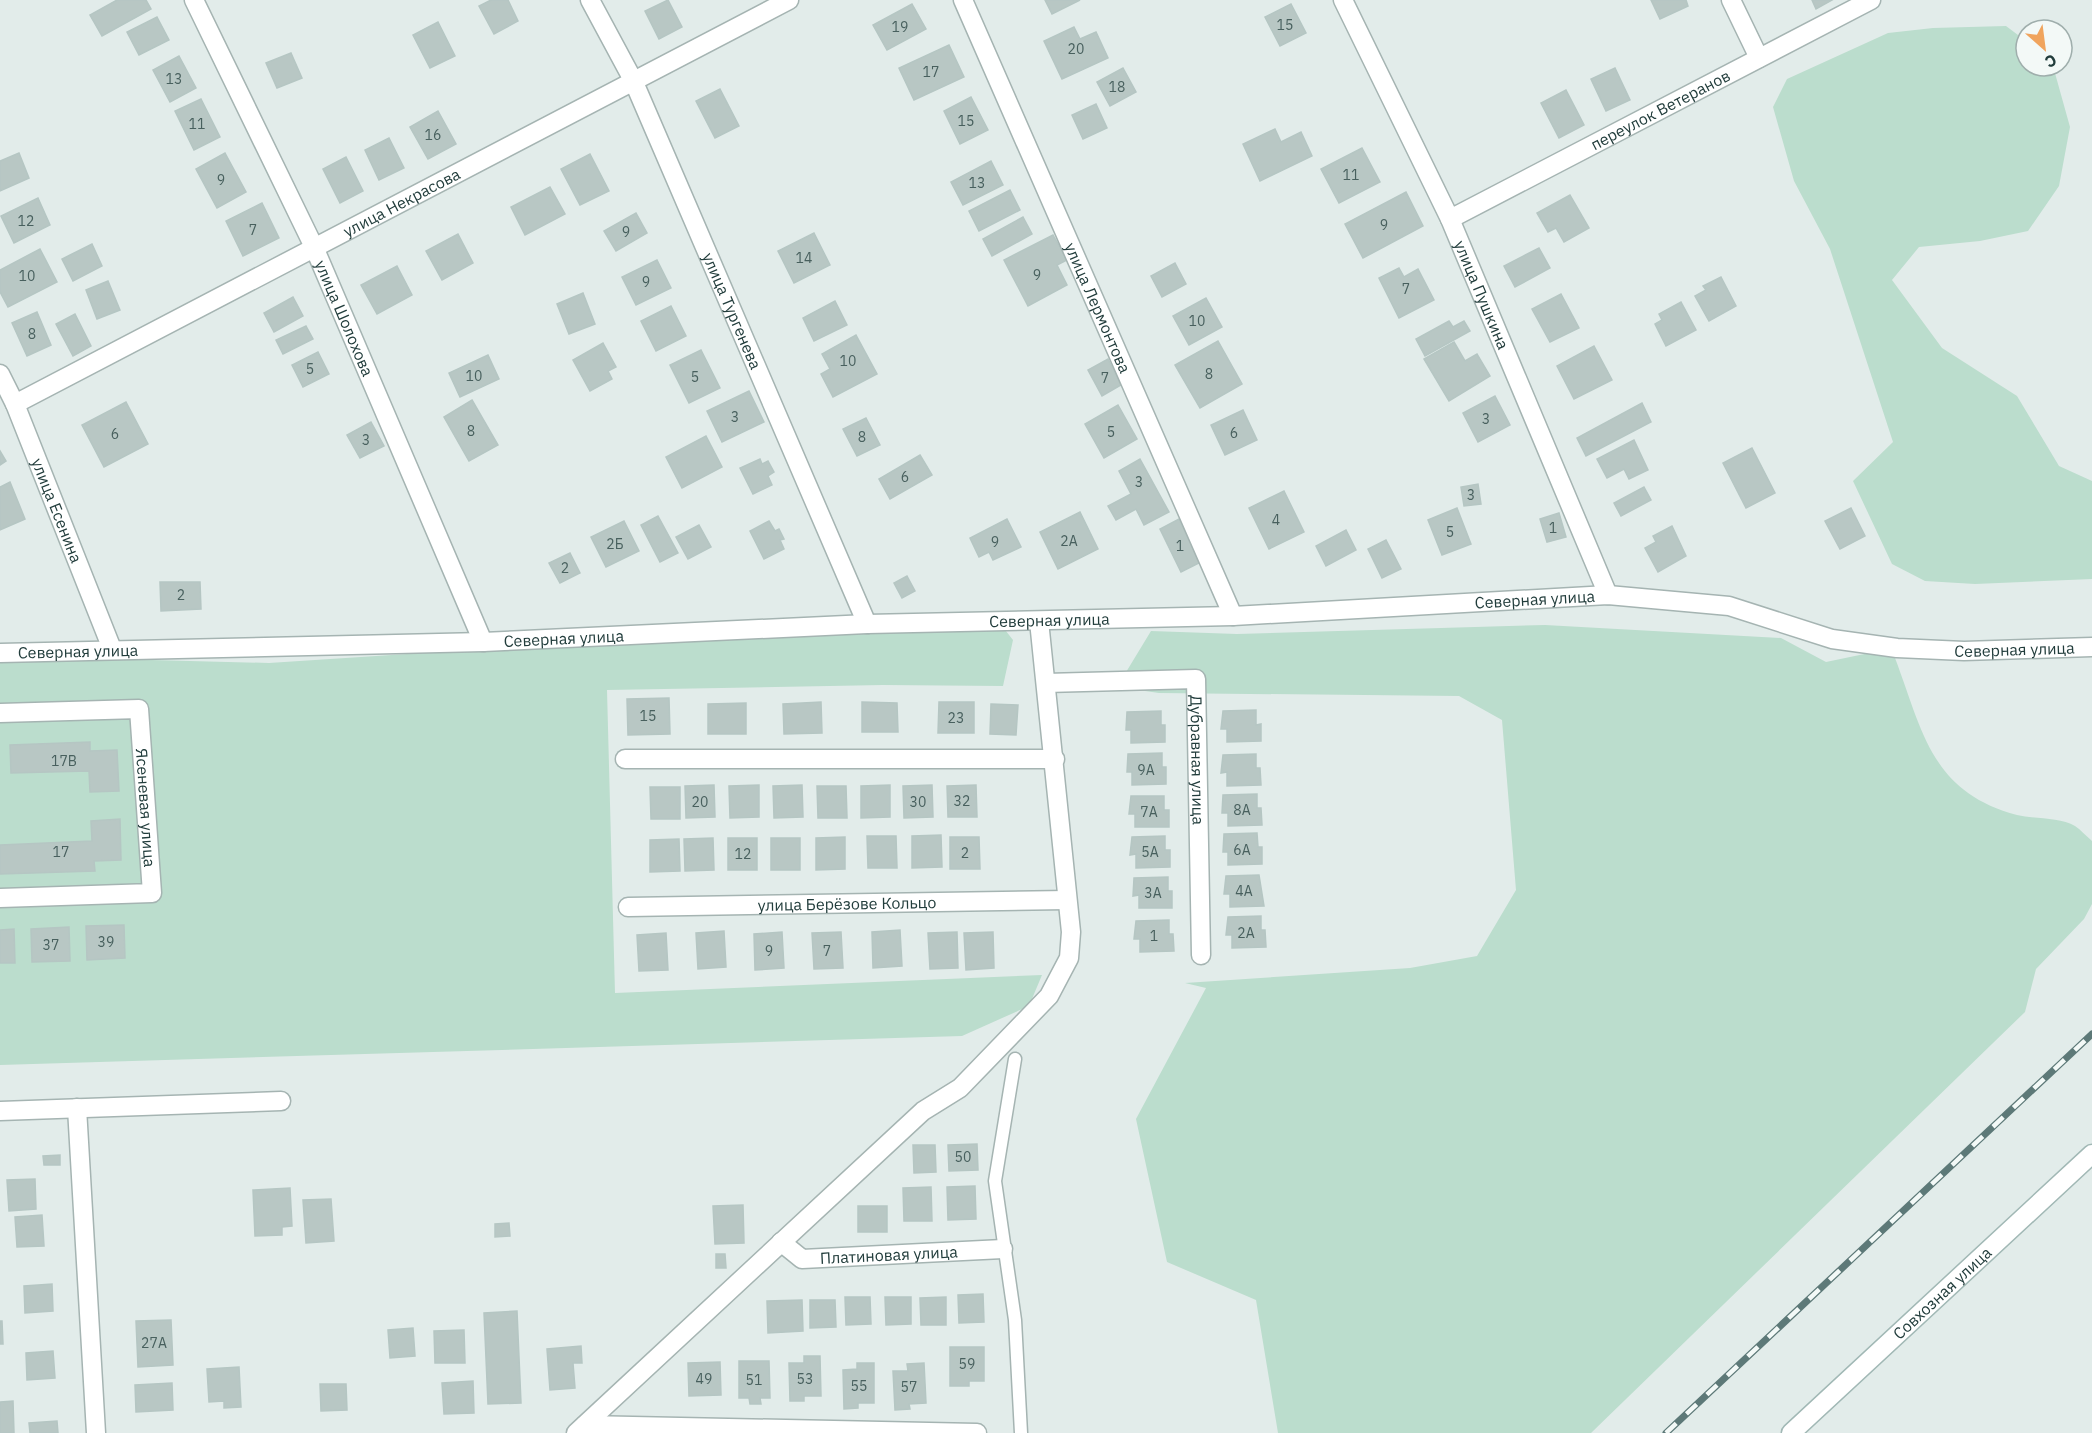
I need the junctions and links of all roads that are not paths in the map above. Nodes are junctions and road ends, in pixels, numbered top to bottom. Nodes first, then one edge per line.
1 (194, 0) edge
2 (590, 0) edge
3 (789, 0) edge
4 (963, 0) edge
5 (1343, 0) edge
6 (1731, 0) edge
7 (1871, 0) edge
8 (1759, 58) junction
9 (633, 80) junction
10 (1450, 219) junction
11 (314, 248) junction
12 (0, 374) edge
13 (15, 404) junction
14 (1608, 595) junction
15 (1233, 616) junction
16 (1039, 621) junction
17 (867, 624) junction
18 (483, 642) junction
19 (2092, 647) edge
20 (112, 649) junction
21 (0, 653) edge
22 (1046, 683) junction
23 (0, 713) edge
24 (625, 759) dead end
25 (1054, 759) junction
26 (0, 898) edge
27 (1067, 900) junction
28 (628, 907) dead end
29 (1201, 955) dead end
30 (1015, 1059) dead end
31 (281, 1101) dead end
32 (78, 1108) junction
33 (0, 1111) edge
34 (2092, 1154) edge
35 (781, 1242) junction
36 (1003, 1249) junction
37 (580, 1429) edge
38 (96, 1433) edge
39 (977, 1433) edge
40 (1021, 1433) edge
41 (1791, 1433) edge

1 - 11 street, улица Шолохова
2 - 9 street, улица Тургенева
3 - 9 street, улица Некрасова
4 - 15 street, улица Лермонтова
5 - 10 street, улица Пушкина
6 - 8 street
7 - 8 street, переулок Ветеранов
8 - 10 street, переулок Ветеранов
9 - 11 street, улица Некрасова
9 - 17 street, улица Тургенева
10 - 14 street, улица Пушкина
11 - 13 street, улица Некрасова
11 - 18 street, улица Шолохова
12 - 13 street, улица Есенина
13 - 20 street, улица Есенина
14 - 15 street, Северная улица
14 - 19 street, Северная улица
15 - 16 street, Северная улица
16 - 17 street, Северная улица
16 - 22 street
17 - 18 street, Северная улица
18 - 20 street, Северная улица
20 - 21 street, Северная улица
22 - 25 street
22 - 29 street, Дубравная улица
23 - 26 street, Ясеневая улица
24 - 25 street
25 - 27 street
27 - 28 street, улица Берёзове Кольцо
27 - 35 street
30 - 36 lane
31 - 32 street
32 - 33 street
32 - 38 street
34 - 41 street, Совхозная улица
35 - 36 street, Платиновая улица
35 - 37 street
36 - 40 lane
37 - 39 street

